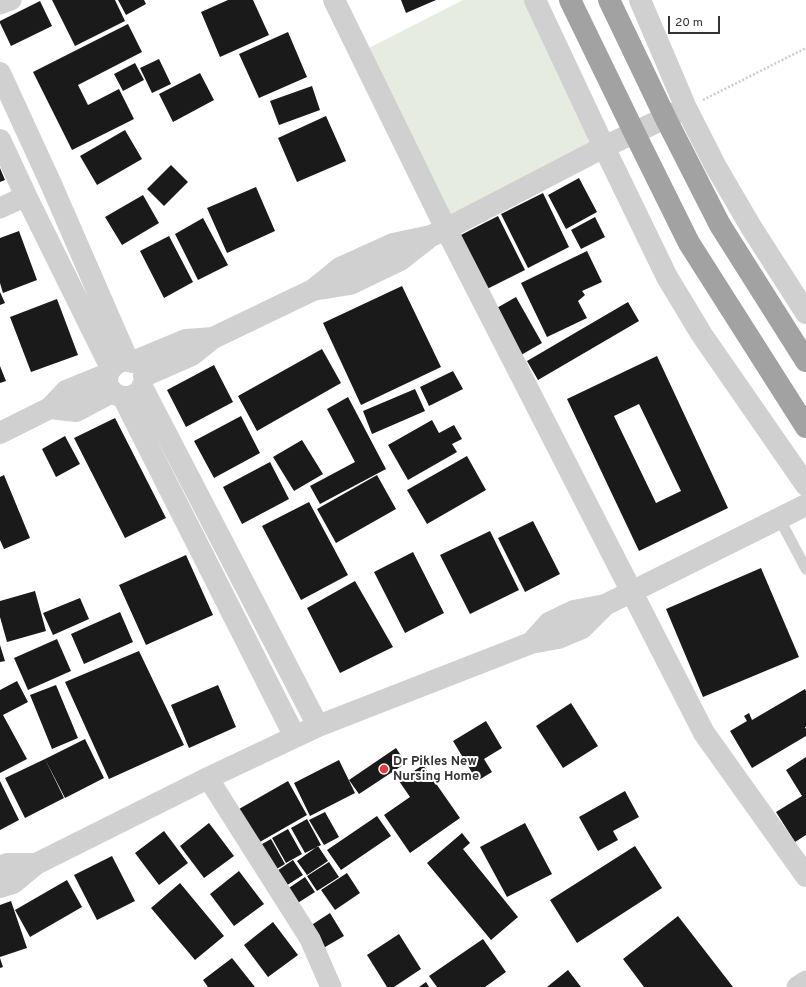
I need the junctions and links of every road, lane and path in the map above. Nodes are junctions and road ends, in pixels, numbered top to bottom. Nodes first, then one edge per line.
1 (11, 0) edge
2 (334, 0) edge
3 (535, 0) edge
4 (570, 0) edge
5 (609, 0) edge
6 (640, 0) edge
7 (0, 4) edge
8 (806, 48) edge
9 (0, 74) edge
10 (686, 108) junction
11 (0, 140) edge
12 (604, 147) junction
13 (26, 196) junction
14 (0, 208) edge
15 (438, 232) junction
16 (806, 313) edge
17 (806, 362) edge
18 (125, 377) junction
19 (806, 427) edge
20 (0, 433) edge
21 (806, 485) edge
22 (806, 504) edge
23 (779, 518) junction
24 (806, 569) edge
25 (632, 593) junction
26 (318, 726) junction
27 (295, 737) junction
28 (208, 778) junction
29 (36, 864) junction
30 (0, 867) edge
31 (806, 876) edge
32 (0, 887) edge
33 (806, 981) edge
34 (331, 987) edge
35 (797, 987) edge

1 - 7 street
2 - 15 street
3 - 12 street
4 - 19 highway, bridge
5 - 17 highway, bridge
6 - 10 street
8 - 10 path
9 - 18 street
10 - 12 street
10 - 16 street
11 - 13 street
12 - 15 street
12 - 21 street
13 - 14 street
13 - 18 street
15 - 18 street
15 - 25 street
18 - 20 street
18 - 26 street
18 - 27 street
22 - 23 street
23 - 24 lane
23 - 25 street
25 - 26 street
25 - 31 street
26 - 27 street
27 - 28 street
28 - 29 street
28 - 34 street
29 - 30 street
29 - 32 street
33 - 35 street

